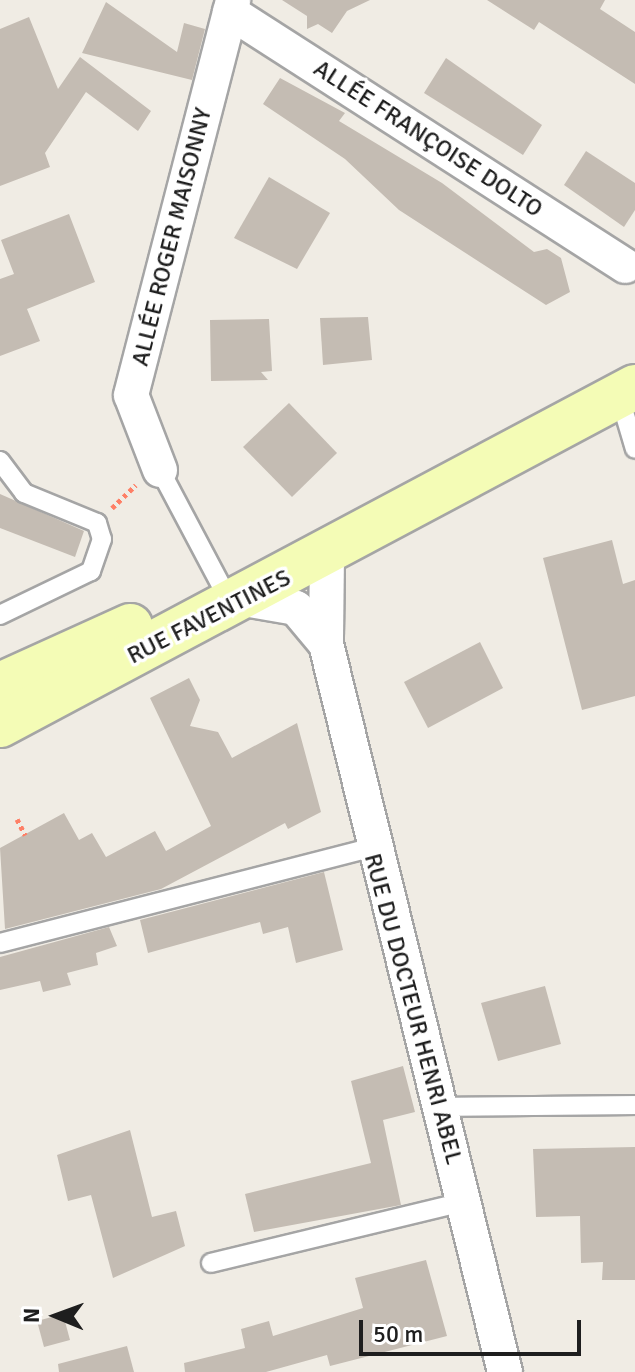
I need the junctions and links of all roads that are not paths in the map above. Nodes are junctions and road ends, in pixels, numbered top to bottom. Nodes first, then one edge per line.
1 (232, 6) edge
2 (625, 266) dead end
3 (627, 391) edge
4 (635, 449) edge
5 (0, 461) edge
6 (161, 472) joint
7 (414, 503) junction
8 (327, 556) junction
9 (232, 592) junction
10 (0, 615) edge
11 (326, 644) junction
12 (0, 685) edge
13 (0, 725) edge
14 (371, 848) junction
15 (0, 943) edge
16 (635, 1105) edge
17 (438, 1107) junction
18 (463, 1202) junction
19 (211, 1263) dead end
20 (505, 1372) edge

1 - 2 street, ALLÉE FRANÇOISE DOLTO
1 - 6 street, ALLÉE ROGER MAISONNY
3 - 4 lane
3 - 7 main road, RUE FAVENTINES
5 - 10 lane
6 - 9 lane
7 - 8 main road, RUE FAVENTINES
7 - 9 main road, RUE FAVENTINES
8 - 9 main road, RUE FAVENTINES
8 - 11 street, RUE DU DOCTEUR HENRI ABEL
9 - 11 street, RUE DU DOCTEUR HENRI ABEL
9 - 12 main road, RUE FAVENTINES
9 - 13 main road, RUE FAVENTINES
11 - 14 street, RUE DU DOCTEUR HENRI ABEL
14 - 15 lane
14 - 17 street, RUE DU DOCTEUR HENRI ABEL
16 - 17 lane
17 - 18 street, RUE DU DOCTEUR HENRI ABEL
18 - 19 lane
18 - 20 street, RUE DU DOCTEUR HENRI ABEL

